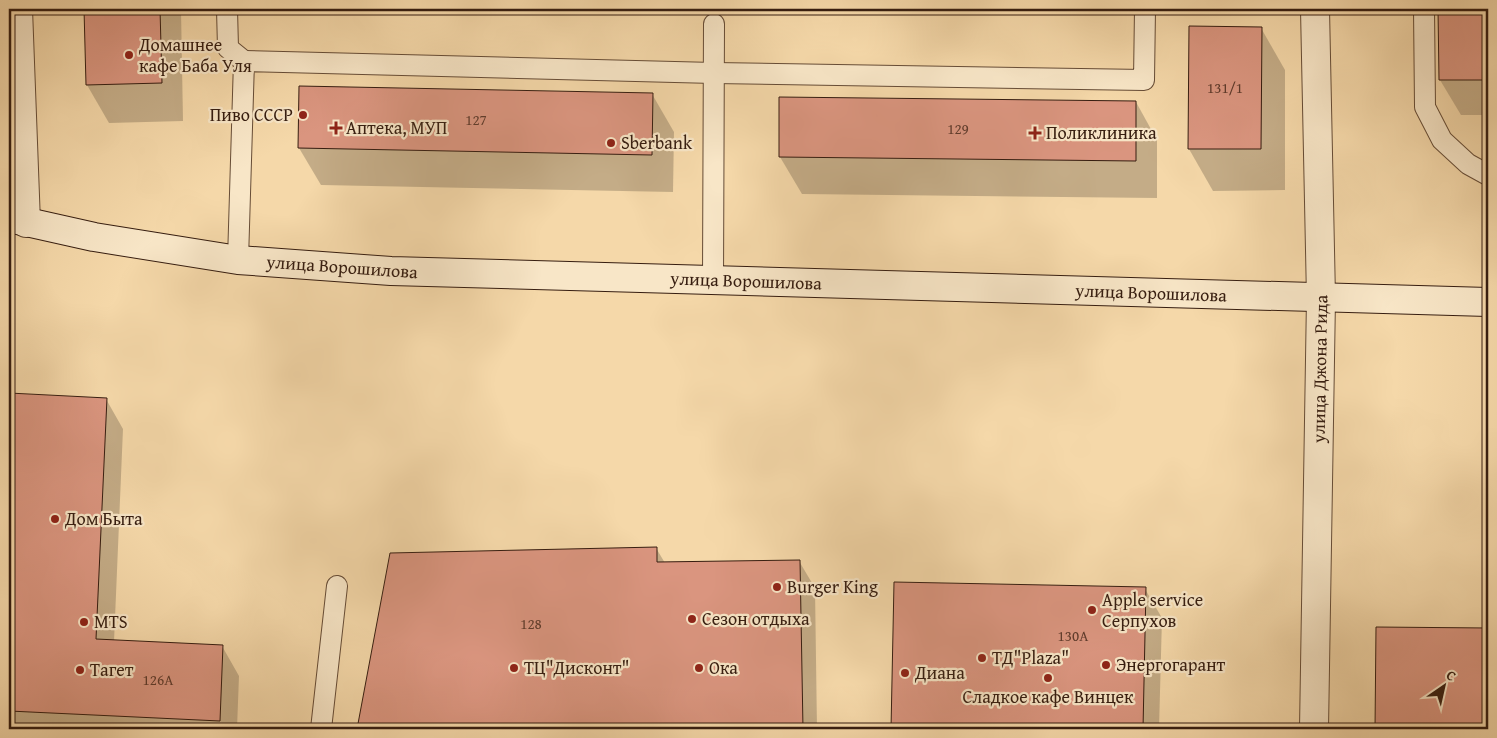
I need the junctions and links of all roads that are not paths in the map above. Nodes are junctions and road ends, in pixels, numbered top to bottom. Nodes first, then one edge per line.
1 (18, 9) edge
2 (227, 9) edge
3 (1145, 9) edge
4 (1315, 9) edge
5 (1424, 9) edge
6 (714, 24) dead end
7 (244, 61) junction
8 (714, 73) junction
9 (1488, 175) edge
10 (17, 221) edge
11 (238, 260) junction
12 (713, 280) junction
13 (1321, 298) junction
14 (1488, 302) edge
15 (337, 586) dead end
16 (322, 729) edge
17 (1314, 729) edge

1 - 10 main road
2 - 7 lane
3 - 8 lane
4 - 13 main road, улица Джона Рида
5 - 9 lane
6 - 8 lane
7 - 8 lane
7 - 11 lane
8 - 12 lane
10 - 11 main road, улица Ворошилова
11 - 12 main road, улица Ворошилова
12 - 13 main road, улица Ворошилова
13 - 14 main road, улица Ворошилова
13 - 17 main road, улица Джона Рида
15 - 16 lane

